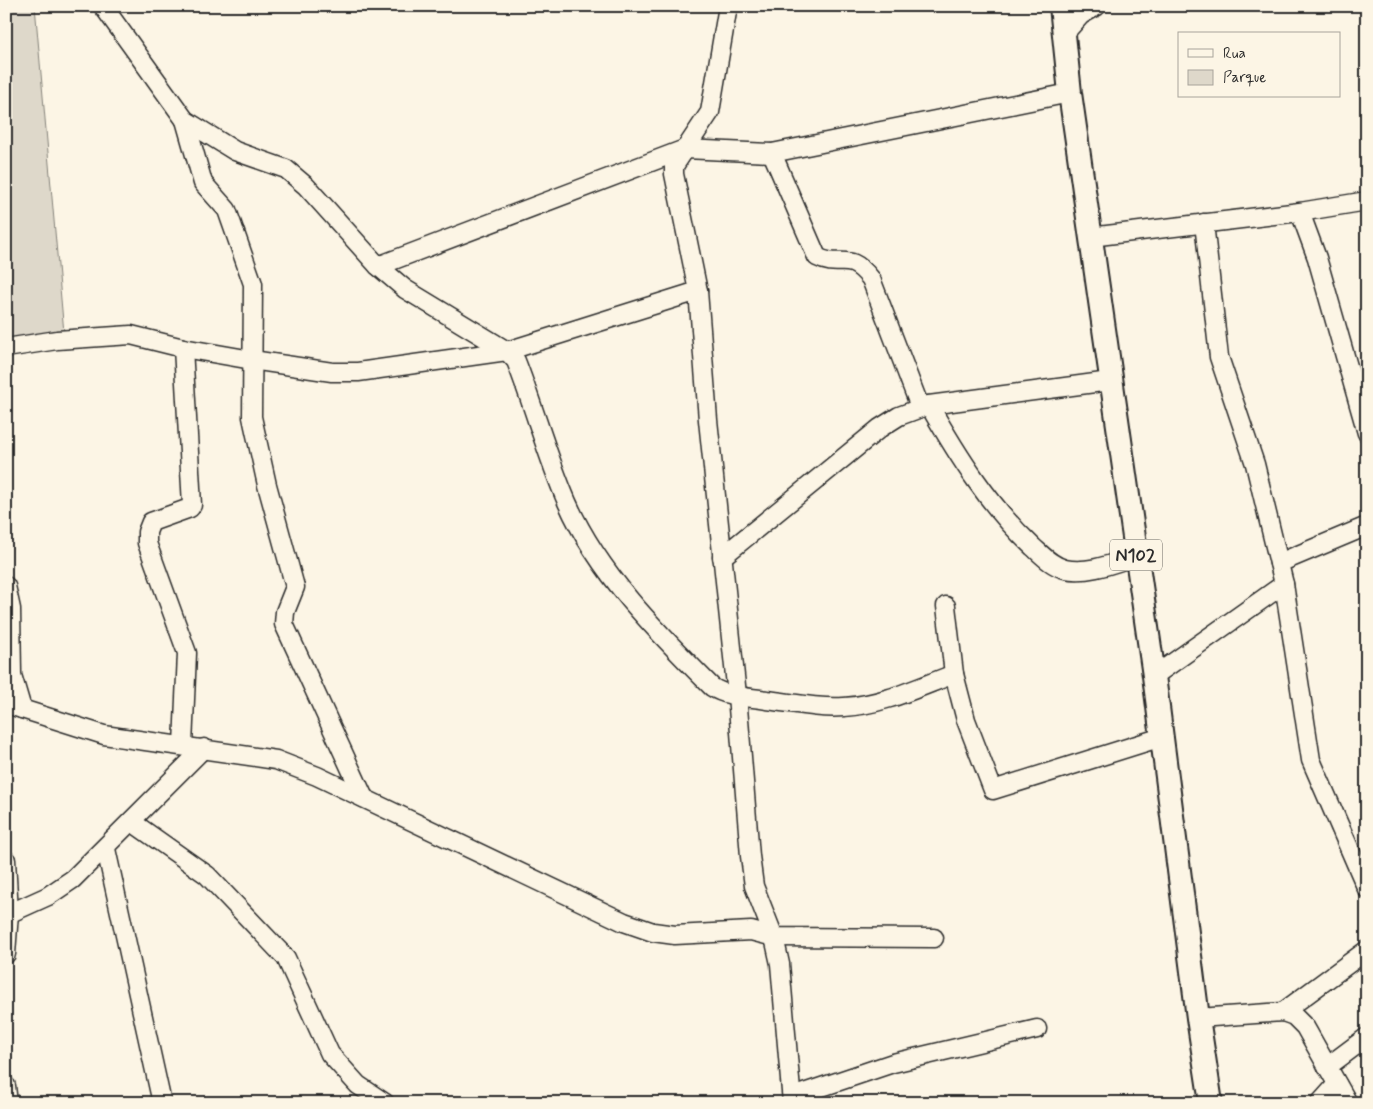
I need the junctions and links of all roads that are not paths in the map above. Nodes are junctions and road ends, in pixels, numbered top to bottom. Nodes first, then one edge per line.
1 (102, 6) edge
2 (728, 6) edge
3 (1061, 6) edge
4 (1097, 6) edge
5 (1064, 34) junction
6 (1070, 93) junction
7 (185, 120) junction
8 (685, 149) junction
9 (772, 153) junction
10 (1367, 200) edge
11 (1300, 212) junction
12 (1204, 223) junction
13 (1090, 237) junction
14 (378, 266) junction
15 (698, 291) junction
16 (6, 348) edge
17 (183, 348) junction
18 (507, 351) junction
19 (252, 360) junction
20 (1110, 381) junction
21 (925, 406) junction
22 (1367, 433) edge
23 (1367, 526) edge
24 (1136, 556) junction
25 (722, 557) junction
26 (1279, 563) junction
27 (1284, 584) junction
28 (6, 586) edge
29 (946, 606) dead end
30 (954, 674) junction
31 (1154, 676) junction
32 (737, 695) junction
33 (11, 704) edge
34 (1162, 737) junction
35 (183, 745) junction
36 (204, 748) junction
37 (364, 798) junction
38 (132, 822) junction
39 (106, 849) junction
40 (6, 860) edge
41 (1367, 889) edge
42 (8, 914) edge
43 (774, 937) junction
44 (934, 938) dead end
45 (1367, 950) edge
46 (6, 954) edge
47 (1283, 1012) junction
48 (1198, 1018) junction
49 (1037, 1030) dead end
50 (1367, 1037) edge
51 (1327, 1066) junction
52 (1337, 1084) junction
53 (6, 1086) edge
54 (792, 1100) edge
55 (8, 1103) edge
56 (162, 1103) edge
57 (385, 1103) edge
58 (1212, 1103) edge
59 (1320, 1103) edge
60 (1348, 1103) edge

1 - 7 street
2 - 8 street
3 - 5 main road, N102
4 - 5 street
5 - 6 main road, N102
6 - 9 street
6 - 13 main road, N102
7 - 14 street
7 - 19 street
8 - 9 street
8 - 14 street
8 - 15 street
9 - 21 street
10 - 11 street
11 - 12 street
11 - 22 street
12 - 13 street
12 - 26 street
13 - 20 main road, N102
14 - 18 street
15 - 18 street
15 - 25 street
16 - 17 street
17 - 19 street
17 - 35 street
18 - 19 street
18 - 32 street
19 - 37 street
20 - 21 street
20 - 24 main road, N102
21 - 24 street
21 - 25 street
23 - 26 street
24 - 31 main road, N102
25 - 32 street
26 - 27 street
27 - 31 street
27 - 41 street
28 - 33 street
29 - 30 street
30 - 32 street
30 - 34 street
31 - 34 main road, N102
32 - 43 street
33 - 35 street
34 - 48 main road, N102
35 - 36 street
36 - 37 street
36 - 38 street
37 - 43 street
38 - 39 street
38 - 57 street
39 - 42 street
39 - 56 street
40 - 42 street
42 - 46 street
43 - 44 street
43 - 54 street
45 - 47 street
47 - 48 street
47 - 51 street
48 - 58 main road, N102
49 - 54 street
50 - 51 street
51 - 52 street
52 - 59 street
52 - 60 street
53 - 55 street

